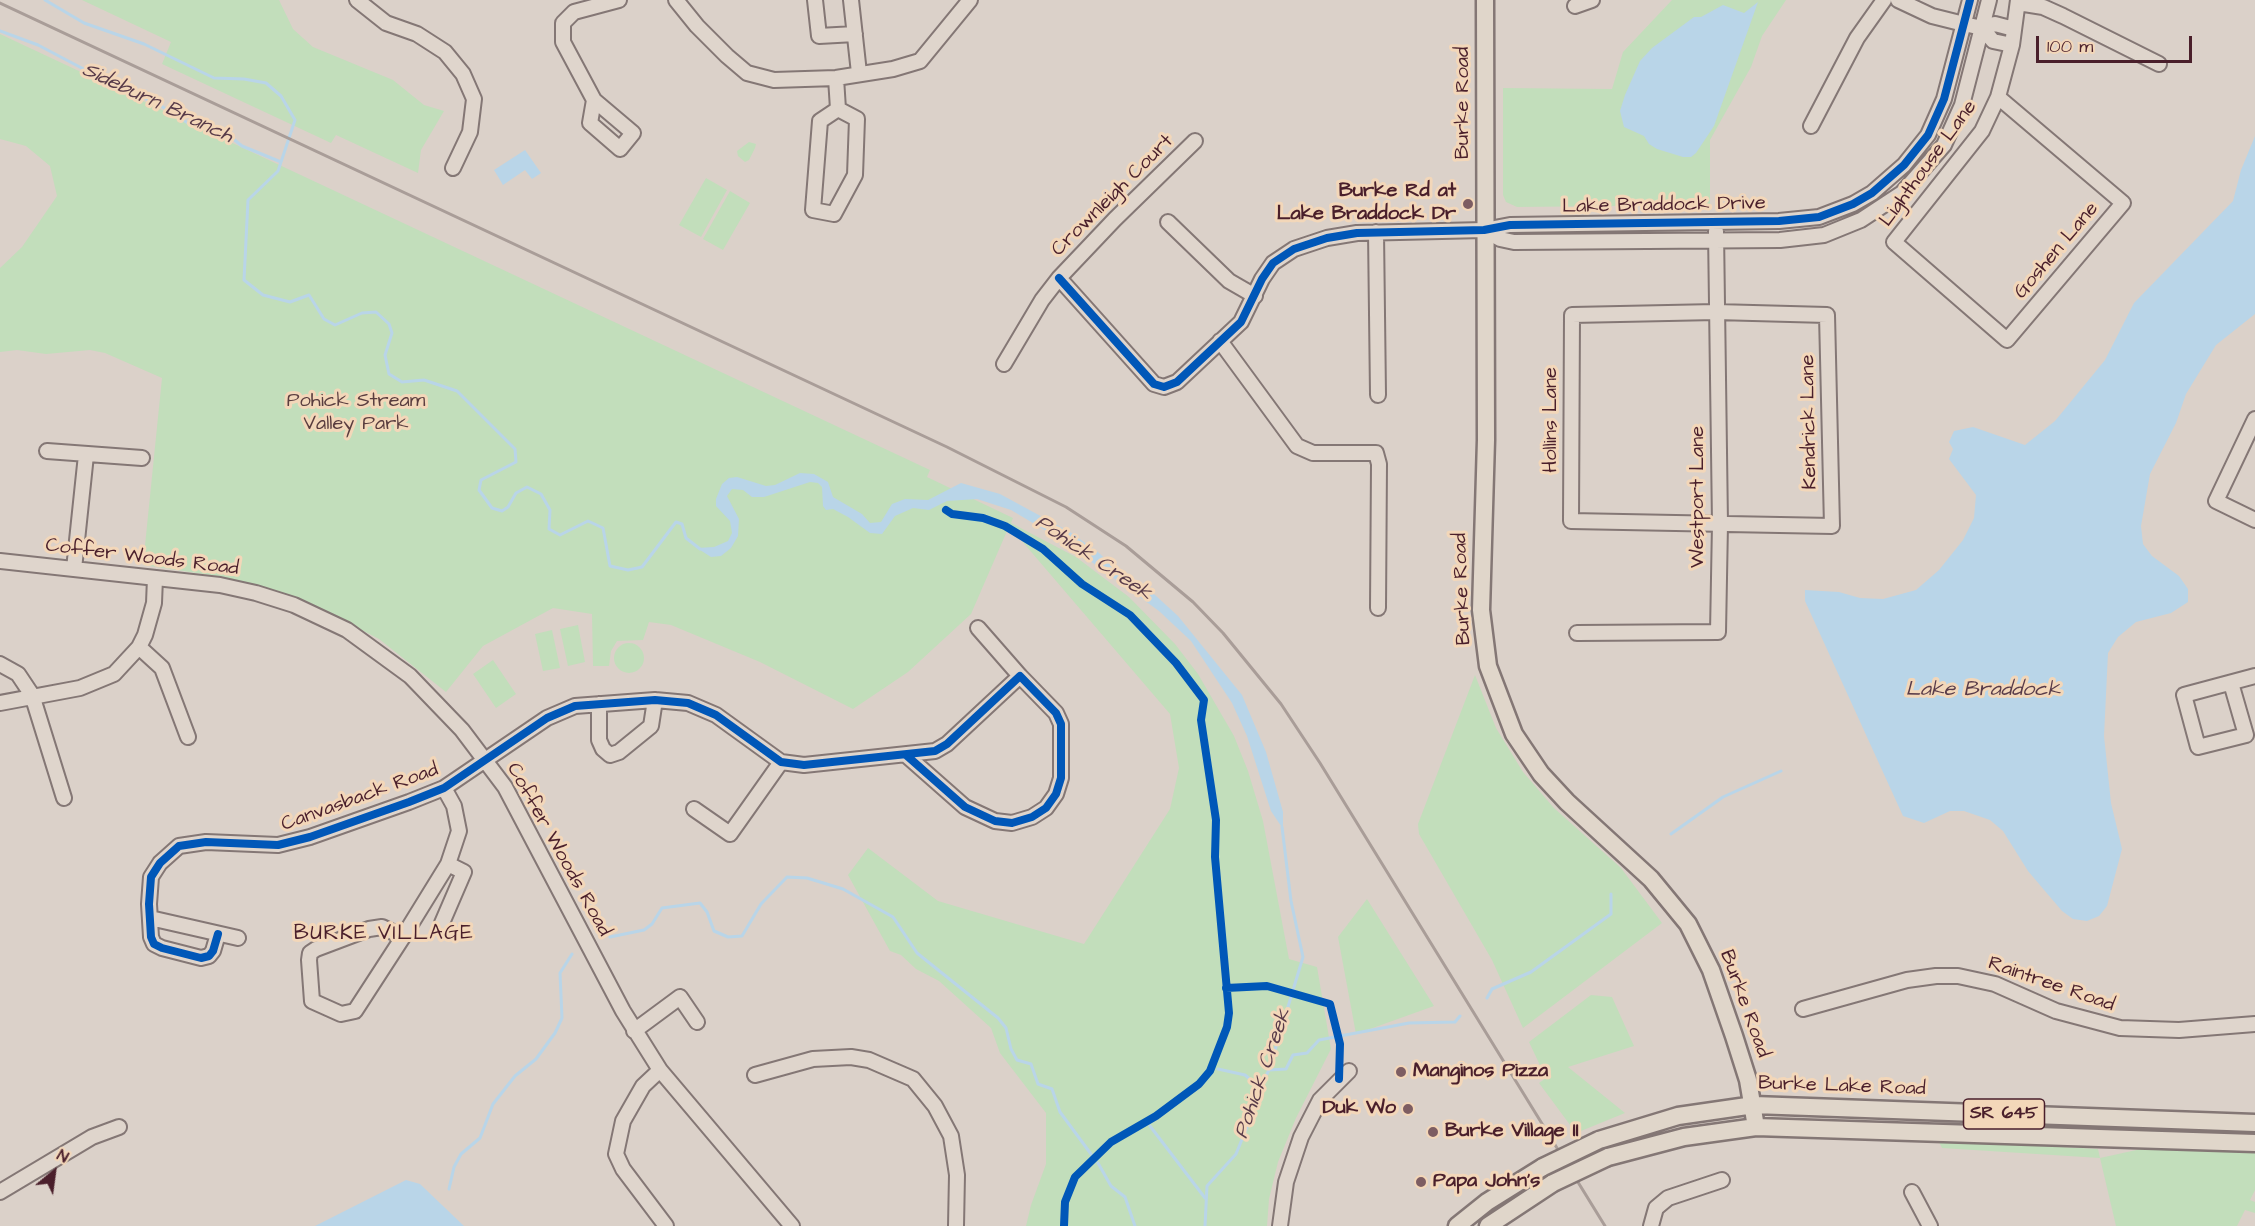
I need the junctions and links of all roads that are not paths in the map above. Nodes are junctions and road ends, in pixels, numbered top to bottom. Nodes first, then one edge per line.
1 (357, 0) edge
2 (619, 0) edge
3 (676, 0) edge
4 (815, 0) edge
5 (851, 0) edge
6 (970, 0) edge
7 (1485, 0) edge
8 (1592, 0) edge
9 (1884, 0) edge
10 (1898, 0) edge
11 (1970, 0) edge
12 (1989, 0) edge
13 (2018, 2) edge
14 (1575, 6) dead end
15 (1964, 24) junction
16 (1982, 28) junction
17 (2014, 29) junction
18 (855, 34) junction
19 (2012, 45) junction
20 (2159, 64) dead end
21 (859, 73) junction
22 (836, 78) junction
23 (1998, 97) junction
24 (594, 100) dead end
25 (838, 109) junction
26 (1811, 126) dead end
27 (1195, 141) dead end
28 (453, 168) dead end
29 (1168, 222) dead end
30 (1716, 222) junction
31 (1484, 230) junction
32 (1376, 232) junction
33 (1716, 240) junction
34 (1059, 278) junction
35 (1255, 296) junction
36 (1716, 312) junction
37 (2007, 340) joint
38 (1220, 341) junction
39 (1004, 364) dead end
40 (1378, 395) dead end
41 (2255, 419) edge
42 (47, 451) dead end
43 (86, 455) junction
44 (142, 458) dead end
45 (2255, 520) edge
46 (1720, 524) junction
47 (0, 561) edge
48 (74, 569) junction
49 (155, 578) junction
50 (1378, 608) dead end
51 (978, 628) dead end
52 (1577, 633) dead end
53 (139, 647) junction
54 (0, 664) edge
55 (1020, 676) junction
56 (2255, 676) edge
57 (2231, 683) junction
58 (32, 695) junction
59 (655, 700) junction
60 (0, 703) edge
61 (599, 704) junction
62 (188, 737) dead end
63 (906, 755) junction
64 (485, 759) junction
65 (781, 762) junction
66 (444, 788) junction
67 (64, 798) dead end
68 (694, 809) dead end
69 (448, 864) junction
70 (150, 918) junction
71 (442, 923) dead end
72 (218, 934) junction
73 (403, 937) junction
74 (238, 939) dead end
75 (1803, 1009) dead end
76 (697, 1022) dead end
77 (2255, 1024) edge
78 (634, 1031) junction
79 (660, 1070) junction
80 (1348, 1071) dead end
81 (755, 1075) dead end
82 (1754, 1105) junction
83 (2255, 1123) edge
84 (119, 1127) dead end
85 (1756, 1127) junction
86 (2255, 1143) edge
87 (1722, 1180) dead end
88 (0, 1192) edge
89 (1912, 1192) dead end
90 (666, 1226) edge
91 (792, 1226) edge
92 (956, 1226) edge
93 (1280, 1226) edge
94 (1457, 1226) edge
95 (1488, 1226) edge
96 (1651, 1226) edge
97 (1930, 1226) edge

1 - 28 street
2 - 24 street
3 - 22 street
4 - 18 street
5 - 18 street
6 - 21 street
7 - 31 main road, Burke Road
8 - 14 street
9 - 26 street
10 - 15 street
11 - 15 street, Lake Braddock Drive
12 - 16 street, Lake Braddock Drive
13 - 17 street, Lighthouse Lane
13 - 20 street
15 - 16 street
15 - 30 street, Lake Braddock Drive
16 - 17 street
16 - 19 street
16 - 33 street, Lake Braddock Drive
17 - 19 street, Lighthouse Lane
18 - 21 street
19 - 23 street, Lighthouse Lane
21 - 22 street
22 - 25 street
23 - 37 street, Lighthouse Lane
23 - 37 street, Goshen Lane
25 - 25 street
27 - 34 street, Crownleigh Court
29 - 35 street
30 - 31 street, Lake Braddock Drive
30 - 33 street, Westport Lane
31 - 32 street, Lake Braddock Drive
31 - 33 street, Lake Braddock Drive
31 - 82 main road, Burke Road
32 - 35 street, Lake Braddock Drive
32 - 40 street
33 - 36 street, Westport Lane
34 - 38 street, Crownleigh Court
34 - 39 street, Crownleigh Court
35 - 38 street, Crownleigh Court
36 - 46 street, Westport Lane
36 - 46 street, Kendrick Lane
36 - 46 street, Hollins Lane
38 - 50 street
41 - 45 street
42 - 43 street
43 - 44 street
43 - 48 street
46 - 52 street, Westport Lane
47 - 48 street, Coffer Woods Road
48 - 49 street, Coffer Woods Road
49 - 53 street
49 - 64 street, Coffer Woods Road
51 - 55 street
53 - 58 street
53 - 62 street
54 - 58 street
55 - 63 street
55 - 63 street
56 - 57 street
57 - 57 street
58 - 60 street
58 - 67 street
59 - 61 street, Canvasback Road
59 - 61 street
59 - 65 street, Canvasback Road
61 - 64 street, Canvasback Road
63 - 65 street
64 - 66 street, Canvasback Road
64 - 78 street, Coffer Woods Road
65 - 68 street
66 - 69 street
66 - 70 street, Canvasback Road
69 - 71 street
69 - 73 street
70 - 72 street
70 - 72 street, Canvasback Road
72 - 74 street
73 - 73 street
75 - 77 street, Raintree Road
76 - 78 street
78 - 79 street, Coffer Woods Road
79 - 90 street
79 - 91 street, Coffer Woods Road
80 - 93 street
81 - 92 street
82 - 83 main road, Burke Lake Road / SR 645
82 - 85 main road, Burke Road
82 - 94 main road, Burke Lake Road / SR 645, bridge
84 - 88 street
85 - 86 main road, Burke Lake Road / SR 645
85 - 95 main road, Burke Lake Road / SR 645, bridge
87 - 96 street
89 - 97 street

